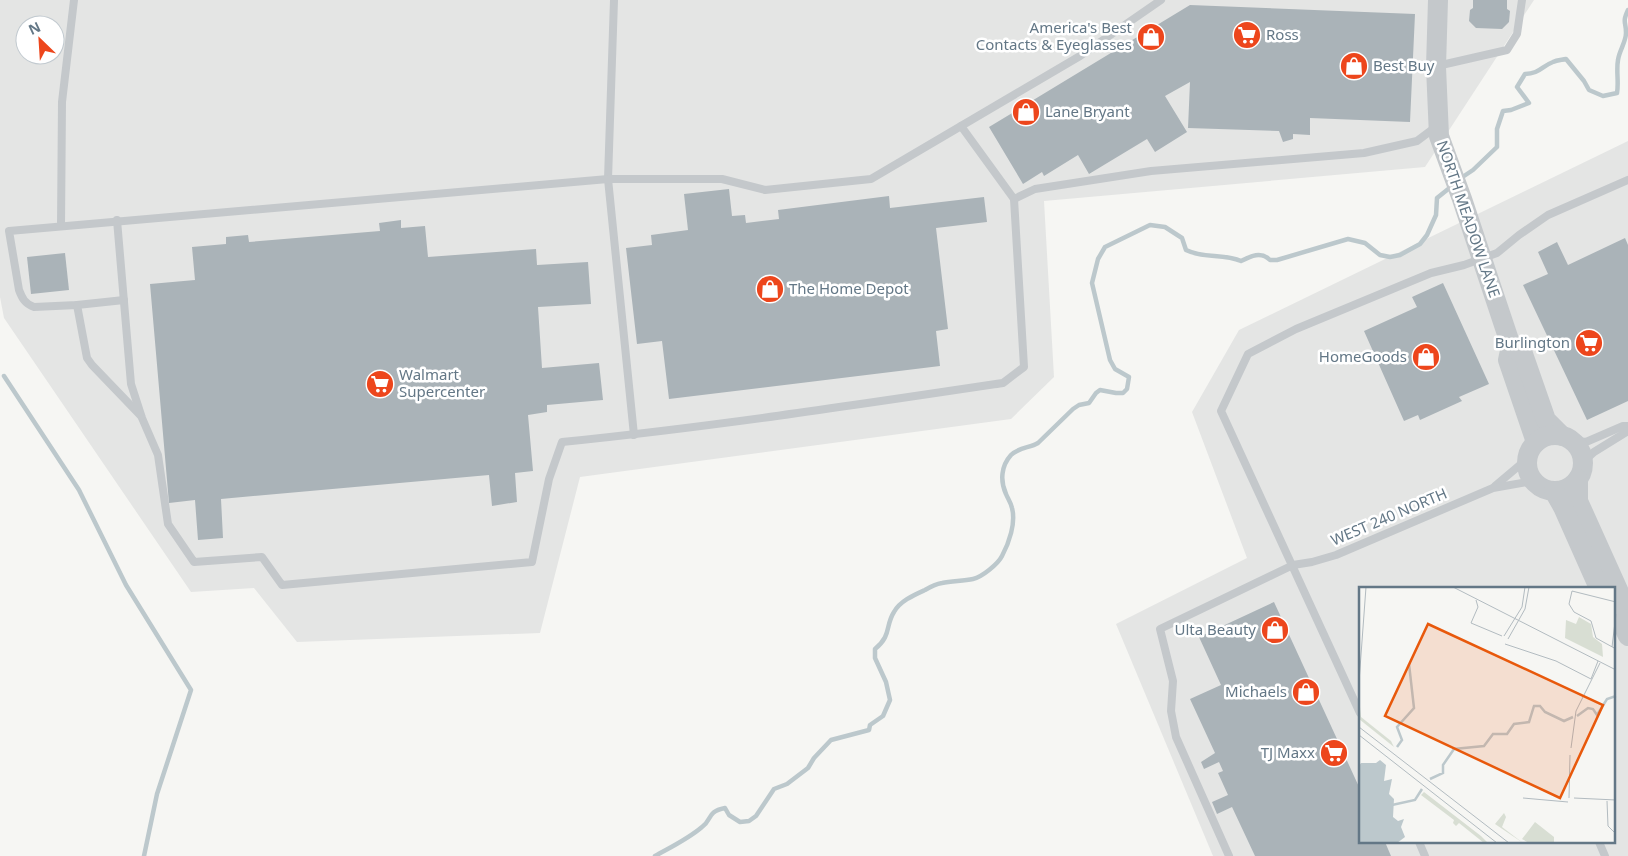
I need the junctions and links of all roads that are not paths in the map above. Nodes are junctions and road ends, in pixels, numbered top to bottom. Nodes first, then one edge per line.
1 (74, 0) edge
2 (614, 0) edge
3 (1161, 0) edge
4 (1438, 0) edge
5 (1522, 0) edge
6 (1436, 67) junction
7 (961, 126) junction
8 (1439, 131) junction
9 (608, 179) junction
10 (1628, 180) edge
11 (1014, 198) junction
12 (117, 220) junction
13 (60, 226) junction
14 (1482, 260) junction
15 (124, 300) junction
16 (76, 306) junction
17 (1511, 346) junction
18 (142, 418) junction
19 (1628, 426) edge
20 (1628, 431) edge
21 (634, 435) junction
22 (1566, 438) junction
23 (1532, 450) junction
24 (1580, 471) junction
25 (1533, 481) junction
26 (1493, 488) junction
27 (1554, 491) junction
28 (1293, 565) junction
29 (1599, 587) edge
30 (1616, 616) edge
31 (1628, 636) edge
32 (1359, 711) edge
33 (1420, 844) edge
34 (1600, 844) edge
35 (1229, 856) edge
36 (1426, 856) edge
37 (1605, 856) edge

1 - 13 lane
2 - 9 lane
3 - 7 lane
4 - 6 street, NORTH MEADOW LANE
5 - 6 lane
6 - 8 street, NORTH MEADOW LANE
7 - 9 lane
7 - 11 lane
8 - 11 lane
8 - 14 street, NORTH MEADOW LANE
9 - 12 lane
9 - 21 lane
10 - 14 lane
11 - 21 lane
12 - 13 lane
12 - 15 lane
13 - 16 lane
14 - 17 street, NORTH MEADOW LANE
14 - 28 lane
15 - 16 lane
15 - 18 lane
16 - 18 lane
17 - 22 street, NORTH MEADOW LANE
17 - 23 street, NORTH MEADOW LANE
18 - 21 lane
19 - 22 lane
20 - 24 lane
22 - 23 street
22 - 24 street
23 - 25 street
23 - 26 lane, WEST 240 NORTH
24 - 27 street
24 - 30 street
25 - 26 lane, WEST 240 NORTH
25 - 27 street
26 - 28 lane, WEST 240 NORTH
27 - 29 street
28 - 32 lane
28 - 35 lane, WEST 240 NORTH
30 - 31 street
33 - 36 lane
34 - 37 lane

